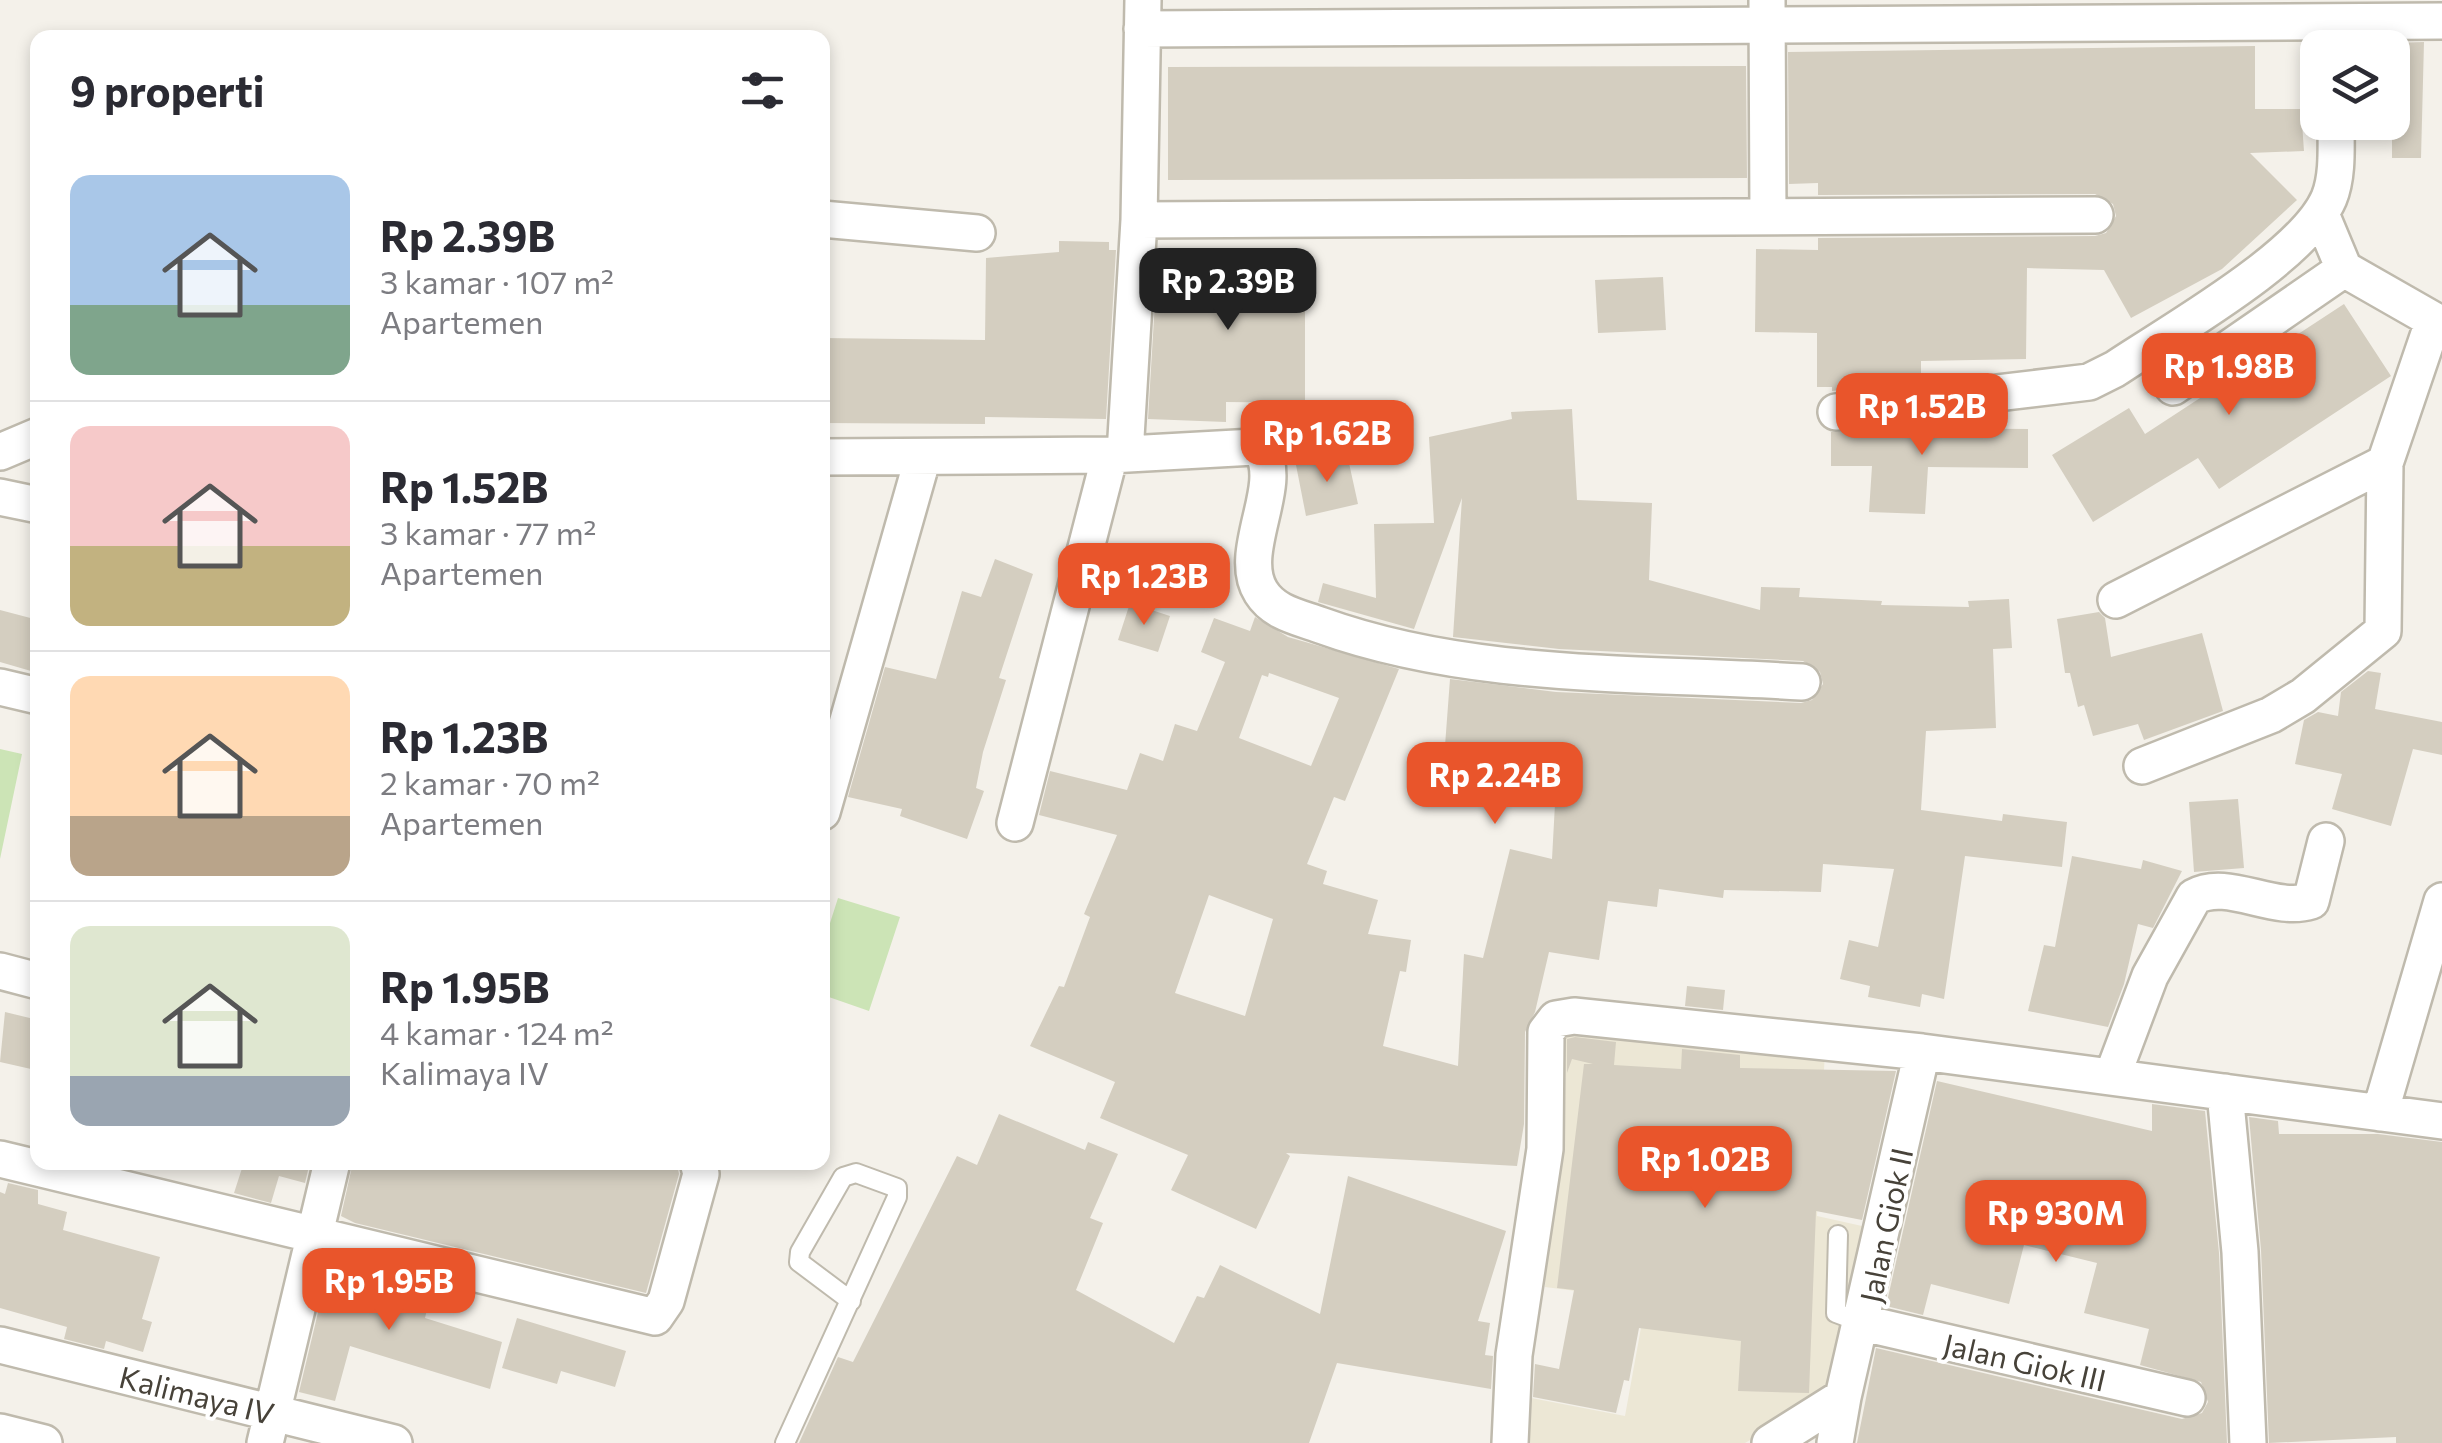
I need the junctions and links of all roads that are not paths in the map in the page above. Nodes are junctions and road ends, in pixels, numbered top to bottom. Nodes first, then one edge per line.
1 (1766, 12) edge
2 (1945, 12) edge
3 (2140, 12) edge
4 (1142, 14) edge
5 (2442, 22) edge
6 (2336, 23) edge
7 (2335, 140) edge
8 (2321, 214) junction
9 (2096, 215) dead end
10 (1768, 217) junction
11 (1139, 220) junction
12 (830, 221) edge
13 (978, 233) dead end
14 (2344, 269) junction
15 (2437, 324) edge
16 (2173, 387) dead end
17 (1836, 412) dead end
18 (30, 439) edge
19 (0, 452) edge
20 (1118, 454) junction
21 (830, 457) edge
22 (923, 457) junction
23 (2385, 463) junction
24 (0, 496) edge
25 (30, 503) edge
26 (2116, 600) dead end
27 (1802, 682) dead end
28 (0, 687) edge
29 (30, 694) edge
30 (2142, 766) dead end
31 (830, 784) edge
32 (1016, 823) dead end
33 (2326, 841) dead end
34 (2442, 902) edge
35 (0, 971) edge
36 (30, 979) edge
37 (1922, 1052) junction
38 (2112, 1077) junction
39 (2225, 1092) junction
40 (2380, 1113) junction
41 (2442, 1121) edge
42 (0, 1159) edge
43 (30, 1166) edge
44 (45, 1170) edge
45 (330, 1170) edge
46 (700, 1170) edge
47 (1838, 1235) dead end
48 (314, 1236) junction
49 (851, 1301) junction
50 (1863, 1324) junction
51 (0, 1345) edge
52 (1843, 1397) junction
53 (2187, 1398) dead end
54 (269, 1428) edge
55 (0, 1432) edge
56 (44, 1443) edge
57 (394, 1443) edge
58 (785, 1443) edge
59 (1510, 1443) edge
60 (1770, 1443) edge
61 (1835, 1443) edge
62 (2248, 1443) edge

1 - 2 street
1 - 4 street
1 - 10 street
2 - 3 street
3 - 6 street
4 - 11 street
5 - 6 street
7 - 8 street
8 - 14 street
8 - 17 street
9 - 10 street
10 - 11 street
11 - 20 street
12 - 13 street
14 - 15 street
14 - 16 street
15 - 23 street
18 - 19 street
20 - 22 street
20 - 27 street
20 - 32 street
21 - 22 street
22 - 31 street
23 - 26 street
23 - 30 street
24 - 25 street
28 - 29 street
33 - 38 street
34 - 40 street
35 - 36 street
37 - 38 street
37 - 50 street, Jalan Giok II
37 - 59 street
38 - 39 street
39 - 40 street
39 - 62 street
40 - 41 street
42 - 43 street
44 - 48 street
45 - 48 street
46 - 48 street
47 - 50 lane
48 - 54 street
49 - 49 lane
49 - 58 lane
50 - 52 street, Jalan Giok II
50 - 53 street, Jalan Giok III
51 - 54 street, Kalimaya IV
52 - 60 street
52 - 61 street, Jalan Giok II
54 - 57 street, Kalimaya IV
55 - 56 street

